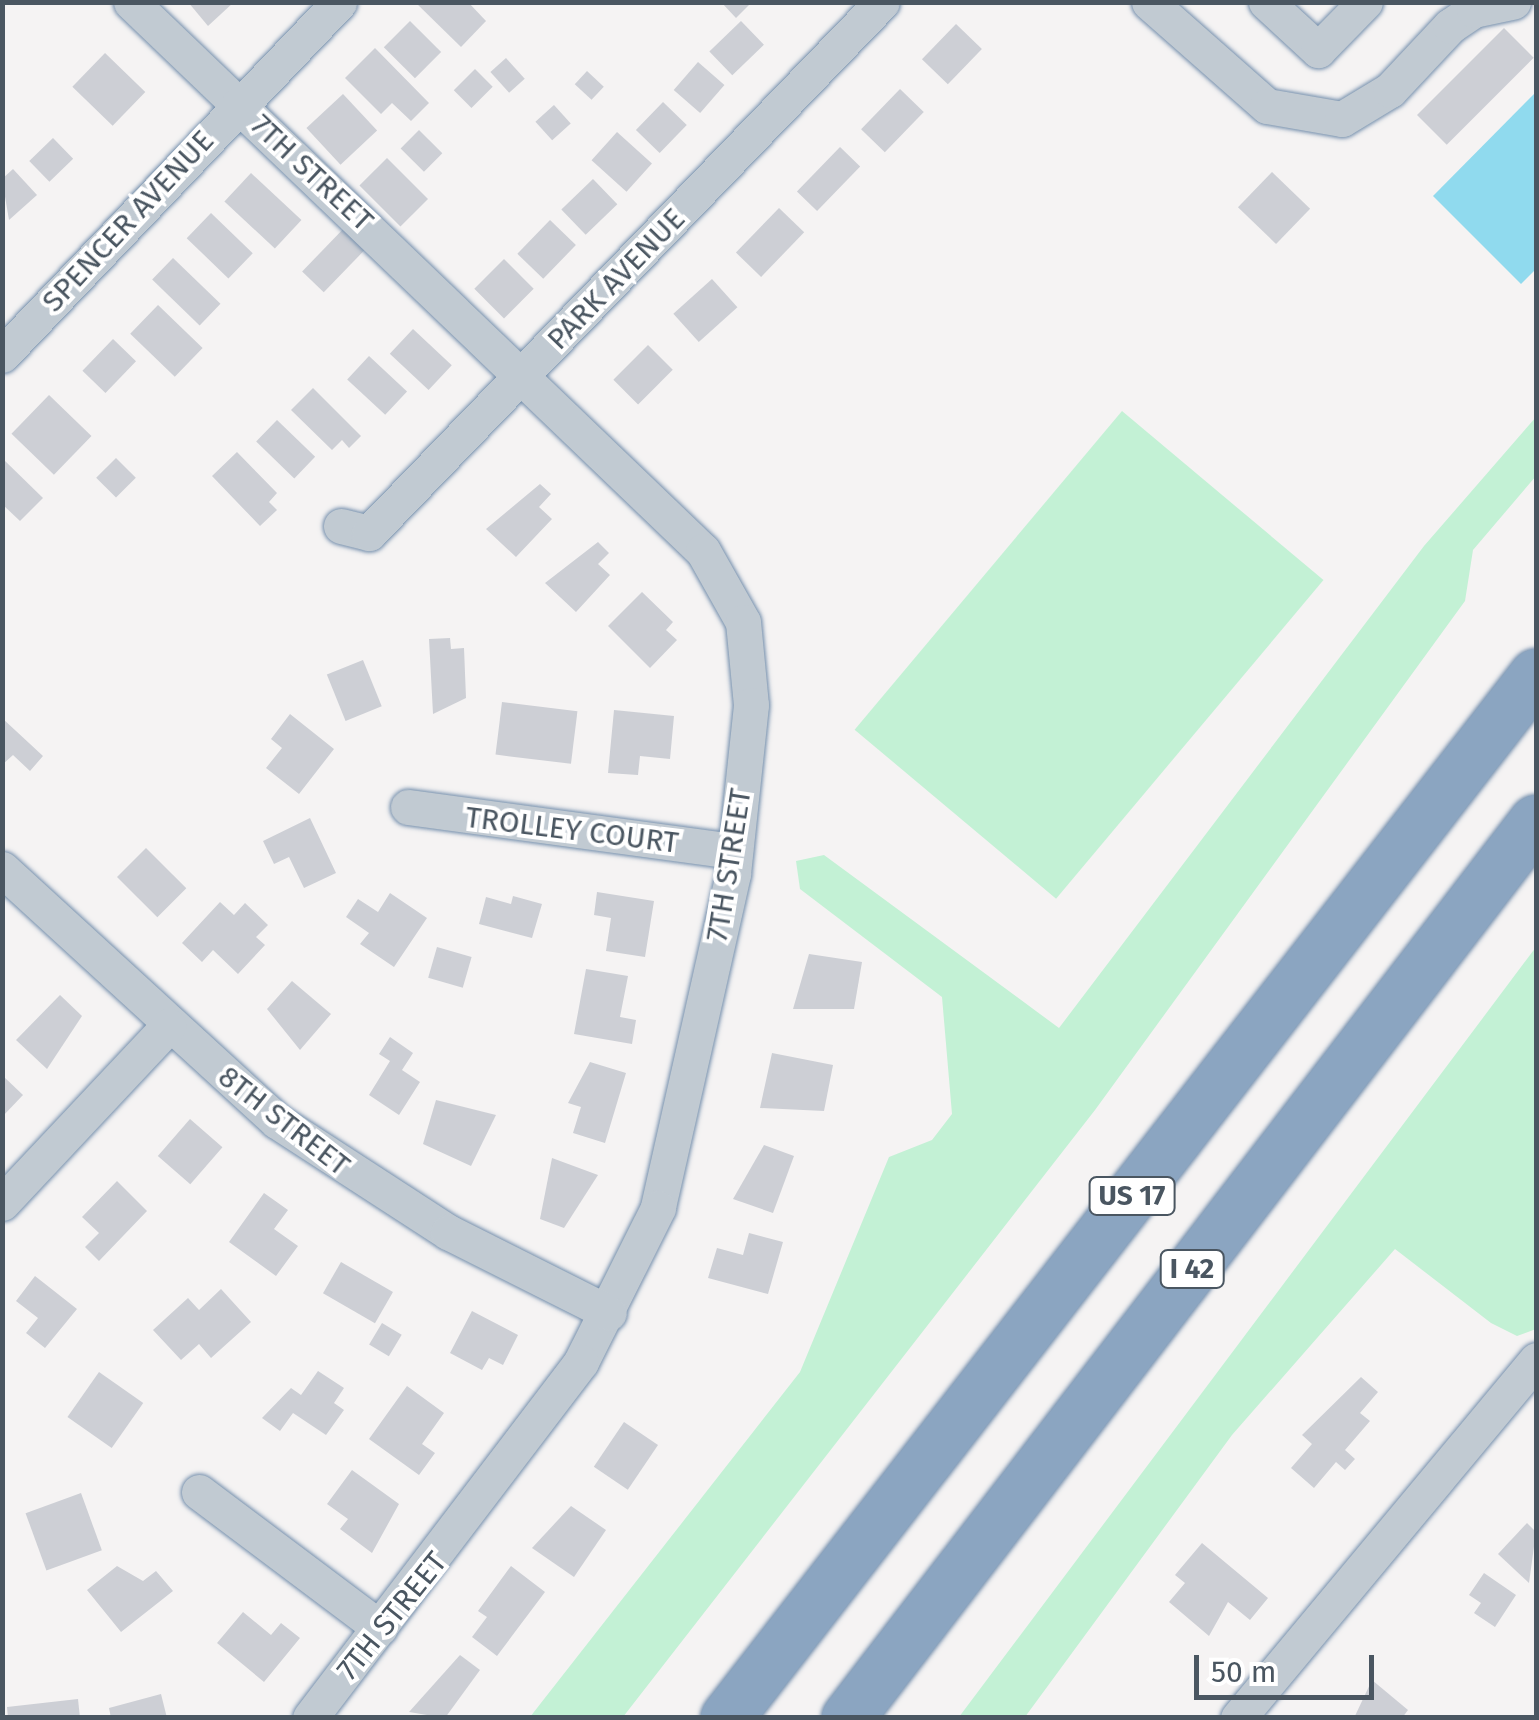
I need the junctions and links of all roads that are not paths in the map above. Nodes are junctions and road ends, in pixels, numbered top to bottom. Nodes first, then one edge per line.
1 (131, 2) edge
2 (320, 2) edge
3 (338, 2) edge
4 (882, 2) edge
5 (1266, 2) edge
6 (1364, 2) edge
7 (1513, 2) edge
8 (1170, 9) edge
9 (234, 101) junction
10 (2, 333) edge
11 (2, 355) edge
12 (525, 373) junction
13 (341, 526) dead end
14 (1536, 675) edge
15 (408, 808) dead end
16 (1536, 821) edge
17 (735, 851) junction
18 (2, 869) edge
19 (168, 1026) junction
20 (2, 1203) edge
21 (609, 1313) junction
22 (1533, 1361) edge
23 (199, 1492) dead end
24 (380, 1628) junction
25 (310, 1718) edge
26 (727, 1718) edge
27 (848, 1718) edge
28 (1238, 1718) edge

1 - 9 street, 7TH STREET
2 - 9 street, SPENCER AVENUE
3 - 9 street, SPENCER AVENUE
4 - 12 street, PARK AVENUE
5 - 6 street
7 - 8 street
9 - 10 street, SPENCER AVENUE
9 - 11 street, SPENCER AVENUE
9 - 12 street, 7TH STREET
12 - 13 street, PARK AVENUE
12 - 17 street, 7TH STREET
14 - 26 highway, US 17
15 - 17 street, TROLLEY COURT
16 - 27 highway, I 42
17 - 21 street, 7TH STREET
18 - 19 street, 8TH STREET
19 - 20 street
19 - 21 street, 8TH STREET
21 - 24 street, 7TH STREET
22 - 28 street
23 - 24 street
24 - 25 street, 7TH STREET

